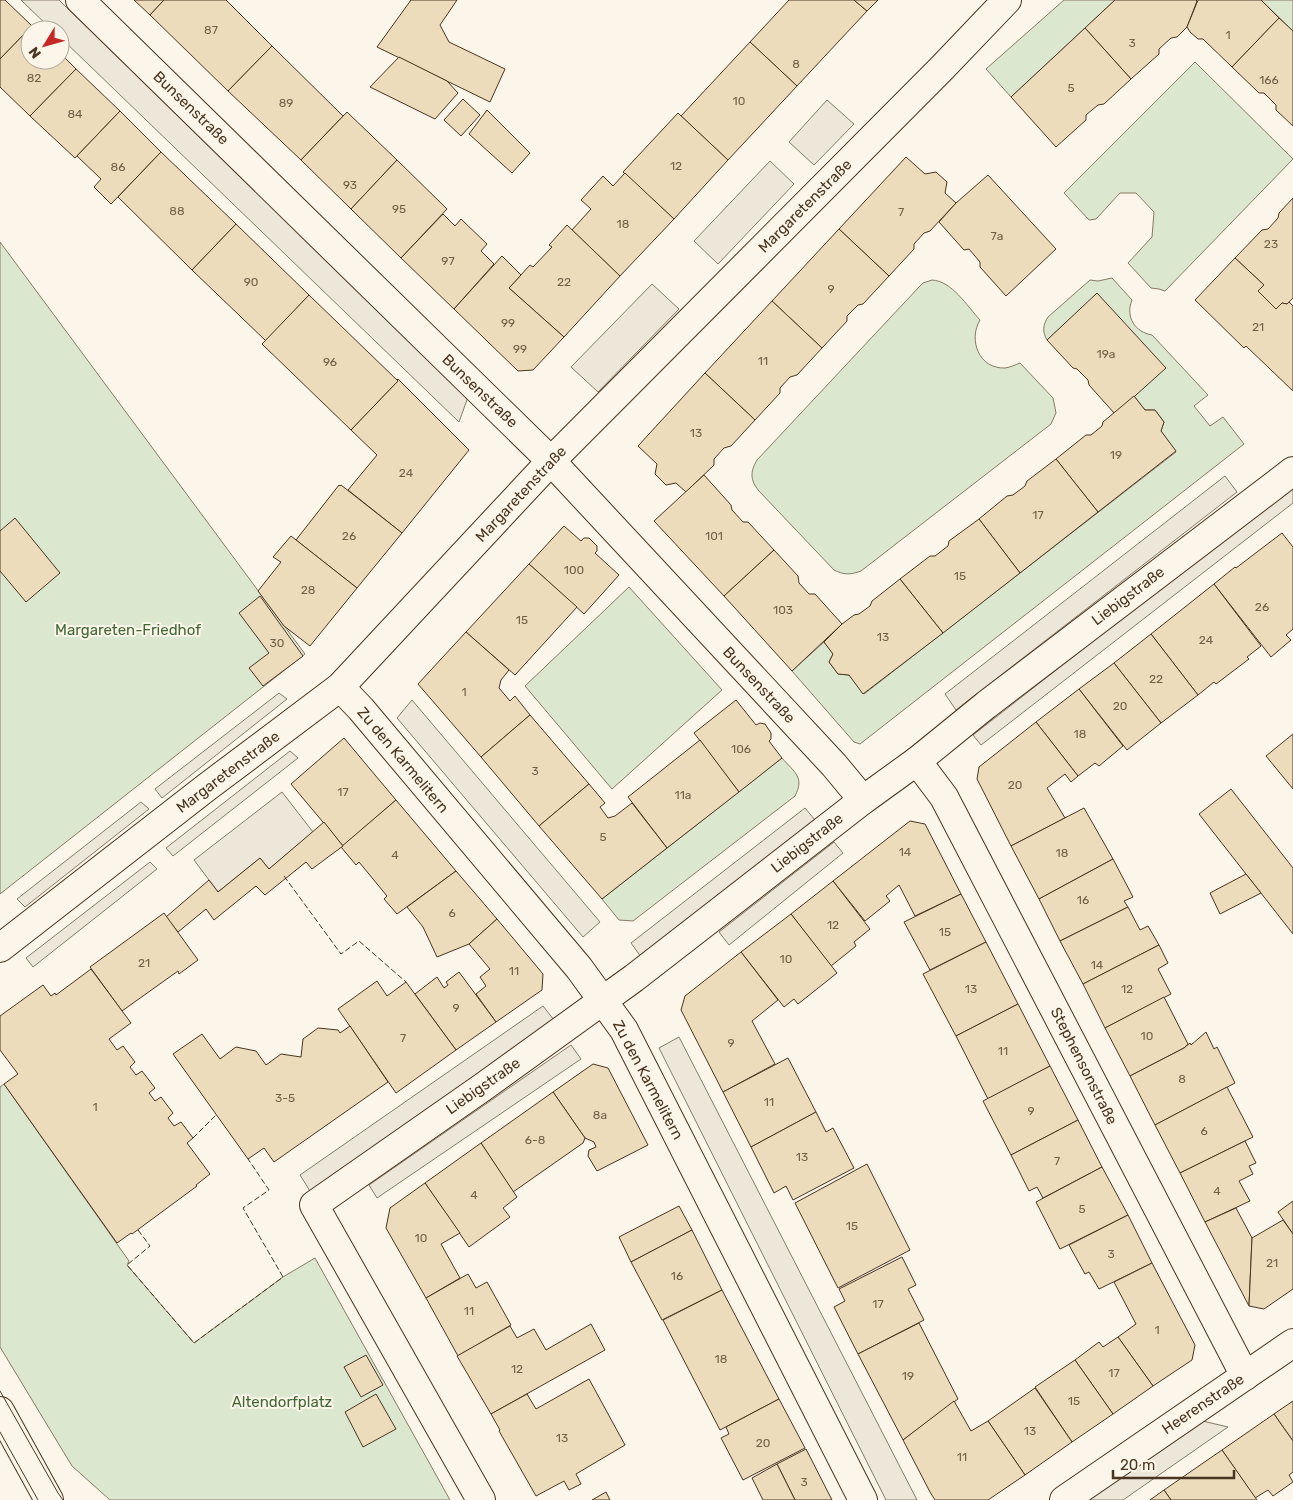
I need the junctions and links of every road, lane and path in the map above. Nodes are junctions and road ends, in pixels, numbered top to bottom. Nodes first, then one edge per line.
1 (80, 0) edge
2 (1007, 0) edge
3 (551, 461) junction
4 (1293, 471) edge
5 (340, 687) junction
6 (917, 761) junction
7 (863, 800) junction
8 (0, 948) edge
9 (603, 1000) junction
10 (1293, 1342) edge
11 (1245, 1376) junction
12 (0, 1411) edge
13 (49, 1500) edge
14 (481, 1500) edge
15 (863, 1500) edge
16 (1064, 1500) edge

1 - 3 street, Bunsenstraße
2 - 3 street, Margaretenstraße
3 - 5 street, Margaretenstraße
3 - 7 street, Bunsenstraße
4 - 6 street, Liebigstraße
5 - 8 street, Margaretenstraße
5 - 9 street, Zu den Karmelitern
6 - 7 street, Liebigstraße
6 - 11 street, Stephensonstraße
7 - 9 street, Liebigstraße
9 - 14 street, Liebigstraße
9 - 15 street, Zu den Karmelitern
10 - 11 street, Heerenstraße
11 - 16 street, Heerenstraße
12 - 13 street

